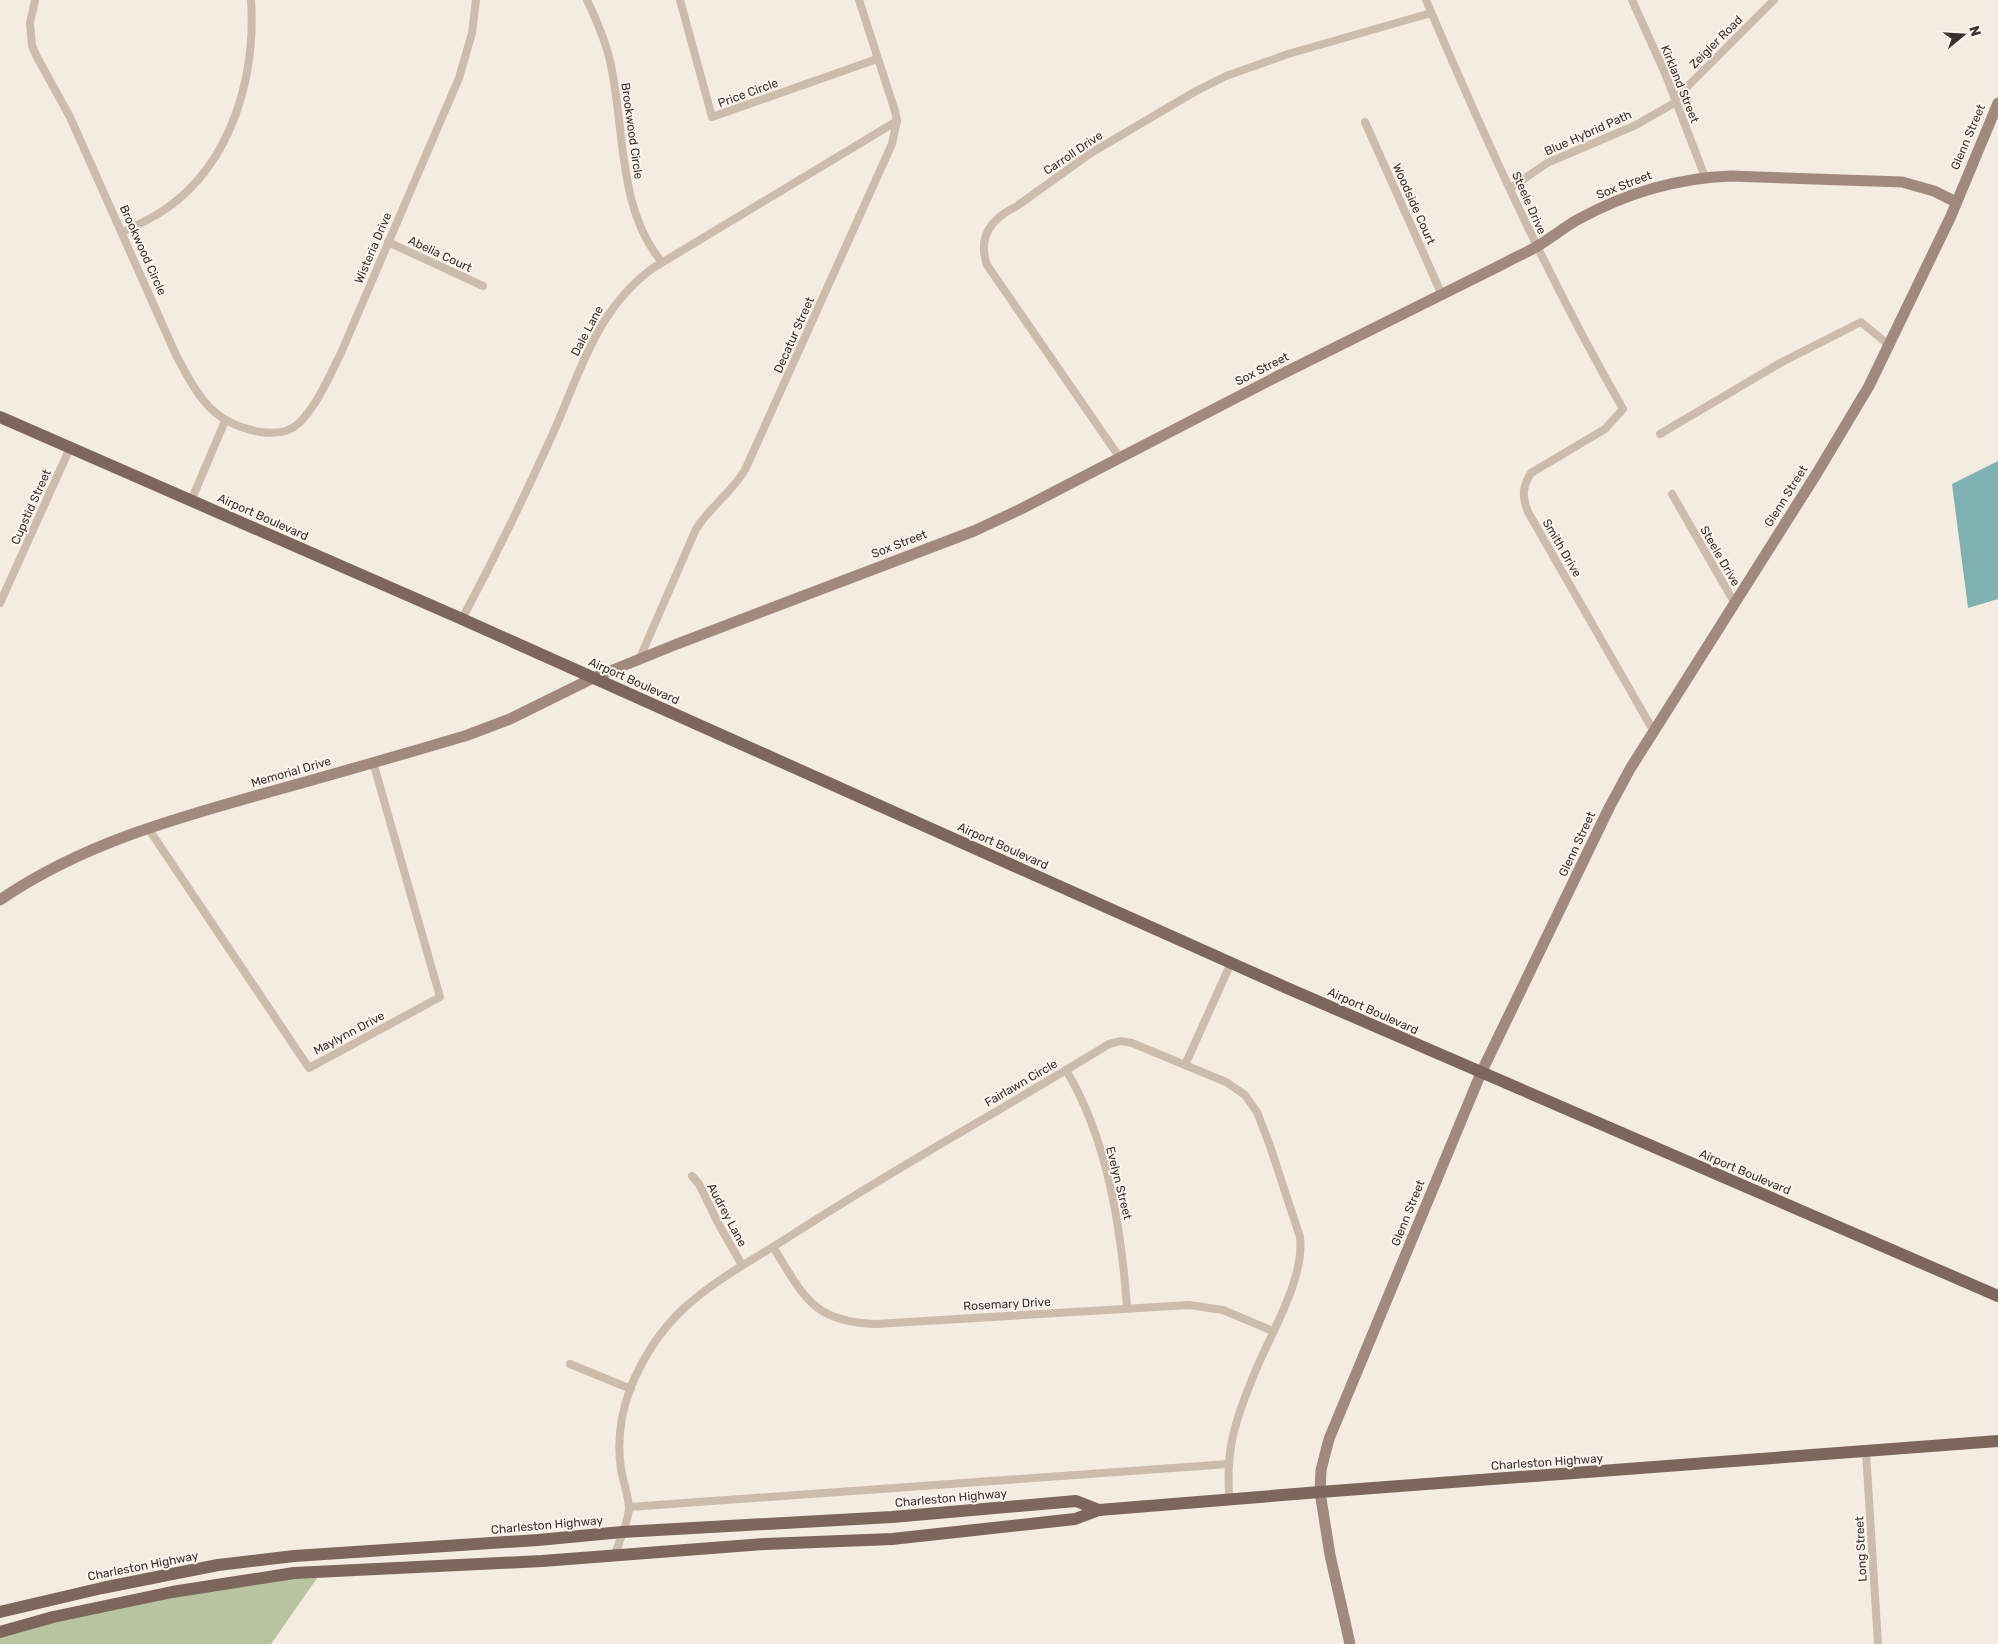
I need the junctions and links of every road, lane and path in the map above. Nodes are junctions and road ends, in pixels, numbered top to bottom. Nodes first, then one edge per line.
1 (35, 0) edge
2 (251, 0) edge
3 (476, 0) edge
4 (587, 0) edge
5 (680, 0) edge
6 (858, 0) edge
7 (1426, 0) edge
8 (1632, 0) edge
9 (1774, 0) edge
10 (1432, 14) junction
11 (877, 59) junction
12 (1676, 101) junction
13 (1998, 103) edge
14 (896, 121) junction
15 (1365, 122) dead end
16 (1705, 177) junction
17 (1511, 188) junction
18 (1956, 202) junction
19 (123, 232) junction
20 (388, 242) junction
21 (1536, 246) junction
22 (662, 262) junction
23 (483, 286) dead end
24 (1442, 295) junction
25 (1890, 346) junction
26 (1623, 409) joint
27 (0, 417) edge
28 (225, 421) junction
29 (1660, 434) dead end
30 (70, 448) junction
31 (1120, 458) junction
32 (1672, 494) dead end
33 (191, 501) junction
34 (1734, 602) junction
35 (0, 604) edge
36 (462, 619) junction
37 (638, 660) junction
38 (593, 678) junction
39 (1653, 730) junction
40 (373, 762) junction
41 (148, 828) junction
42 (0, 900) edge
43 (1231, 963) junction
44 (1185, 1065) junction
45 (1066, 1070) junction
46 (1481, 1073) junction
47 (692, 1176) dead end
48 (773, 1247) junction
49 (742, 1265) junction
50 (1998, 1296) edge
51 (1127, 1307) junction
52 (1272, 1331) junction
53 (570, 1364) dead end
54 (630, 1389) junction
55 (1998, 1441) edge
56 (1866, 1452) junction
57 (1228, 1464) junction
58 (1320, 1492) junction
59 (1229, 1500) junction
60 (629, 1507) junction
61 (1099, 1510) junction
62 (622, 1532) junction
63 (615, 1555) junction
64 (0, 1612) edge
65 (0, 1632) edge
66 (1350, 1644) edge
67 (1878, 1644) edge

1 - 19 street, Brookwood Circle
2 - 19 street
3 - 20 street, Wisteria Drive
4 - 22 street, Brookwood Circle
5 - 11 street, Price Circle
6 - 11 street, Decatur Street
7 - 10 street, Steele Drive
8 - 12 street, Kirkland Street
9 - 12 street, Zeigler Road
10 - 17 street, Steele Drive
10 - 31 street, Carroll Drive
11 - 14 street, Decatur Street
12 - 16 street, Kirkland Street
12 - 17 street, Blue Hybrid Path
13 - 18 street, Glenn Street
14 - 22 street, Dale Lane
14 - 37 street, Decatur Street
15 - 24 street, Woodside Court
16 - 18 street, Sox Street
16 - 21 street, Sox Street
17 - 21 street, Steele Drive
18 - 25 street, Glenn Street
19 - 28 street, Brookwood Circle
20 - 23 street, Abelia Court
20 - 28 street, Wisteria Drive
21 - 24 street, Sox Street
21 - 26 street, Steele Drive
22 - 36 street, Dale Lane
24 - 31 street, Sox Street
25 - 29 street
25 - 34 street, Glenn Street
26 - 39 street, Smith Drive
27 - 30 main road, Airport Boulevard
28 - 33 street
30 - 33 main road, Airport Boulevard
30 - 35 street, Cupstid Street
31 - 37 street, Sox Street
32 - 34 street, Steele Drive
33 - 36 main road, Airport Boulevard
34 - 39 street, Glenn Street
36 - 38 main road, Airport Boulevard
37 - 38 street, Sox Street
38 - 40 street, Memorial Drive
38 - 43 main road, Airport Boulevard
39 - 46 street, Glenn Street
40 - 41 street, Memorial Drive
40 - 41 street, Maylynn Drive
41 - 42 street, Memorial Drive
43 - 44 street
43 - 46 main road, Airport Boulevard
44 - 45 street, Fairlawn Circle
44 - 52 street, Fairlawn Circle
45 - 48 street, Fairlawn Circle
45 - 51 street, Evelyn Street
46 - 50 main road, Airport Boulevard
46 - 58 street, Glenn Street
47 - 49 street, Audrey Lane
48 - 49 street, Fairlawn Circle
48 - 51 street, Rosemary Drive
49 - 54 street, Fairlawn Circle
51 - 52 street, Rosemary Drive
52 - 57 street, Fairlawn Circle
53 - 54 street
54 - 60 street, Fairlawn Circle
55 - 56 main road, Charleston Highway
56 - 58 main road, Charleston Highway
56 - 67 street, Long Street
57 - 59 street, Fairlawn Circle
57 - 60 street, Charleston Highway
58 - 59 main road, Charleston Highway
58 - 66 street, Glenn Street
59 - 61 main road, Charleston Highway
60 - 62 street, Fairlawn Circle
61 - 62 main road, Charleston Highway
61 - 63 main road, Charleston Highway
62 - 63 street, Fairlawn Circle
62 - 64 main road, Charleston Highway
63 - 65 main road, Charleston Highway

